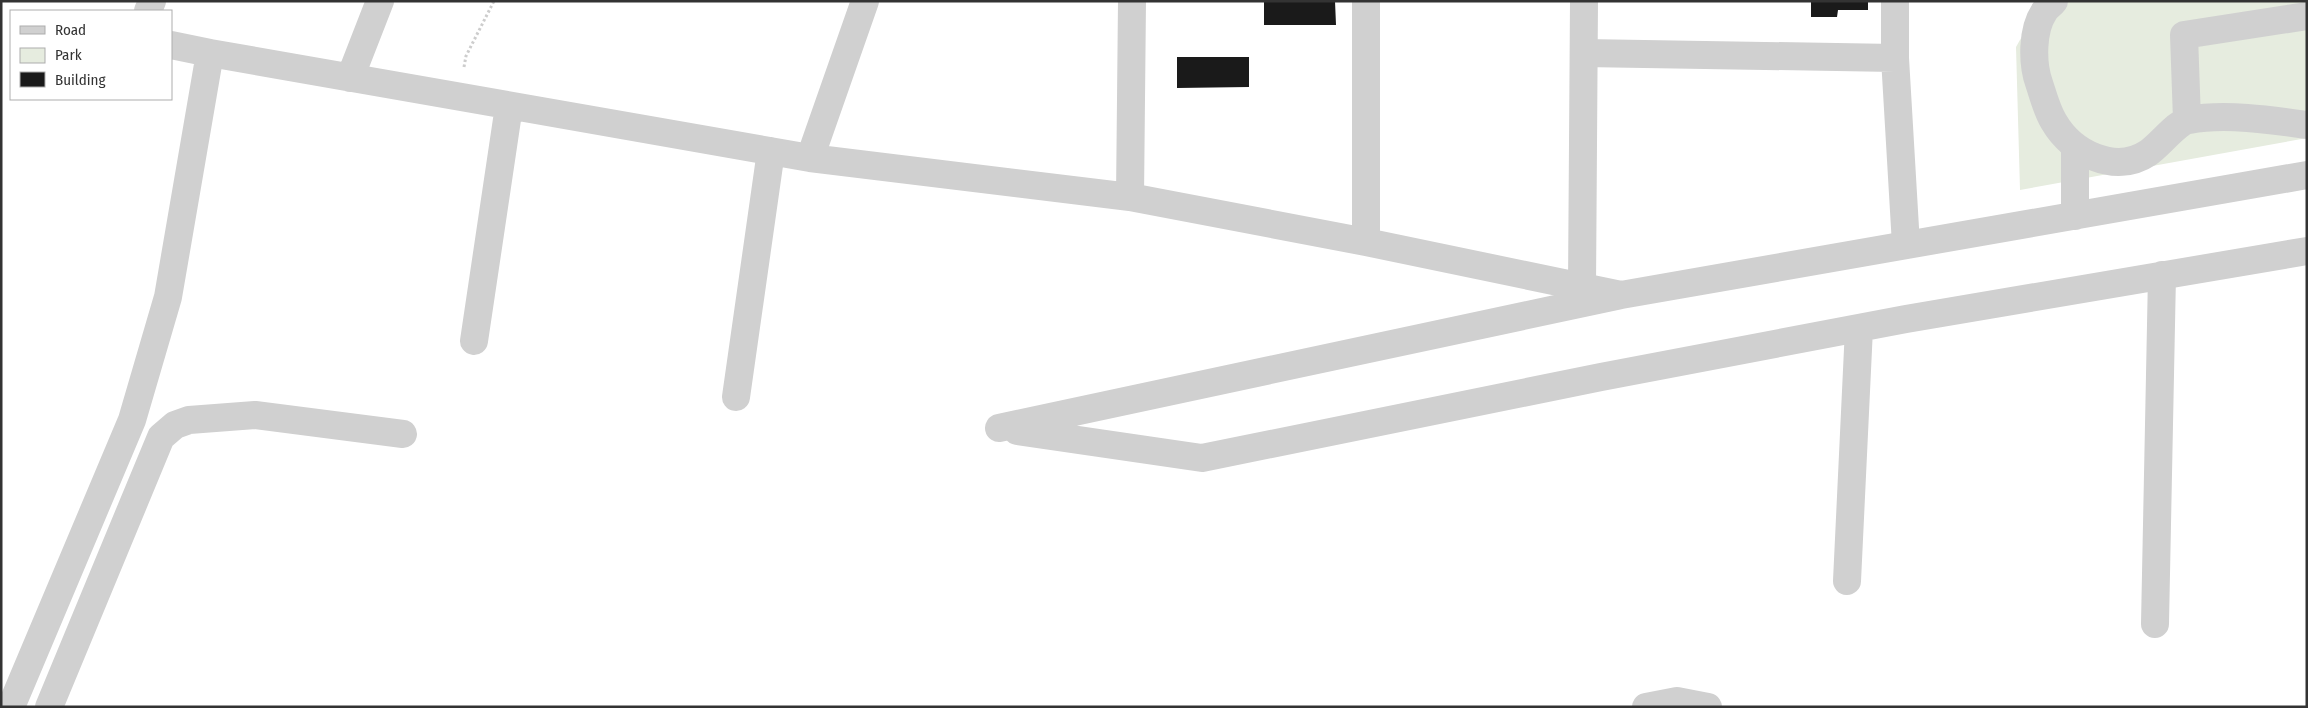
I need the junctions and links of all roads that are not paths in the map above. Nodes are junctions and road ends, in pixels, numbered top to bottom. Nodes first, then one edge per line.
1 (380, 1) edge
2 (865, 1) edge
3 (1132, 1) edge
4 (1366, 1) edge
5 (1584, 1) edge
6 (1895, 1) edge
7 (2054, 1) edge
8 (2307, 16) edge
9 (172, 45) edge
10 (210, 53) junction
11 (1584, 53) junction
12 (1895, 58) junction
13 (350, 78) junction
14 (509, 106) junction
15 (2187, 120) junction
16 (2307, 125) edge
17 (2075, 146) junction
18 (771, 151) junction
19 (810, 158) junction
20 (2307, 175) edge
21 (1130, 197) junction
22 (2075, 216) junction
23 (1366, 242) junction
24 (1906, 245) junction
25 (2307, 251) edge
26 (2162, 275) junction
27 (1582, 287) junction
28 (1621, 295) junction
29 (1859, 328) junction
30 (474, 340) dead end
31 (736, 397) dead end
32 (132, 420) junction
33 (403, 434) dead end
34 (161, 437) junction
35 (1847, 581) dead end
36 (2155, 624) dead end
37 (11, 707) edge
38 (49, 707) edge
39 (1646, 707) edge
40 (1708, 707) edge

1 - 13 street
2 - 19 street
3 - 21 street
4 - 23 street
5 - 11 street
6 - 12 street
7 - 17 street
8 - 15 street
9 - 10 street
10 - 13 street
10 - 32 street
11 - 12 street
11 - 27 street
12 - 24 street
13 - 14 street
14 - 18 street
14 - 30 street
15 - 16 street
15 - 17 street
17 - 22 street
18 - 19 street
18 - 31 street
19 - 21 street
20 - 22 street
21 - 23 street
22 - 24 street
23 - 27 street
24 - 28 street
25 - 26 street
26 - 29 street
26 - 36 street
27 - 28 street
28 - 29 street
29 - 35 street
32 - 34 street
32 - 37 street
33 - 34 street
34 - 38 street
39 - 40 street

